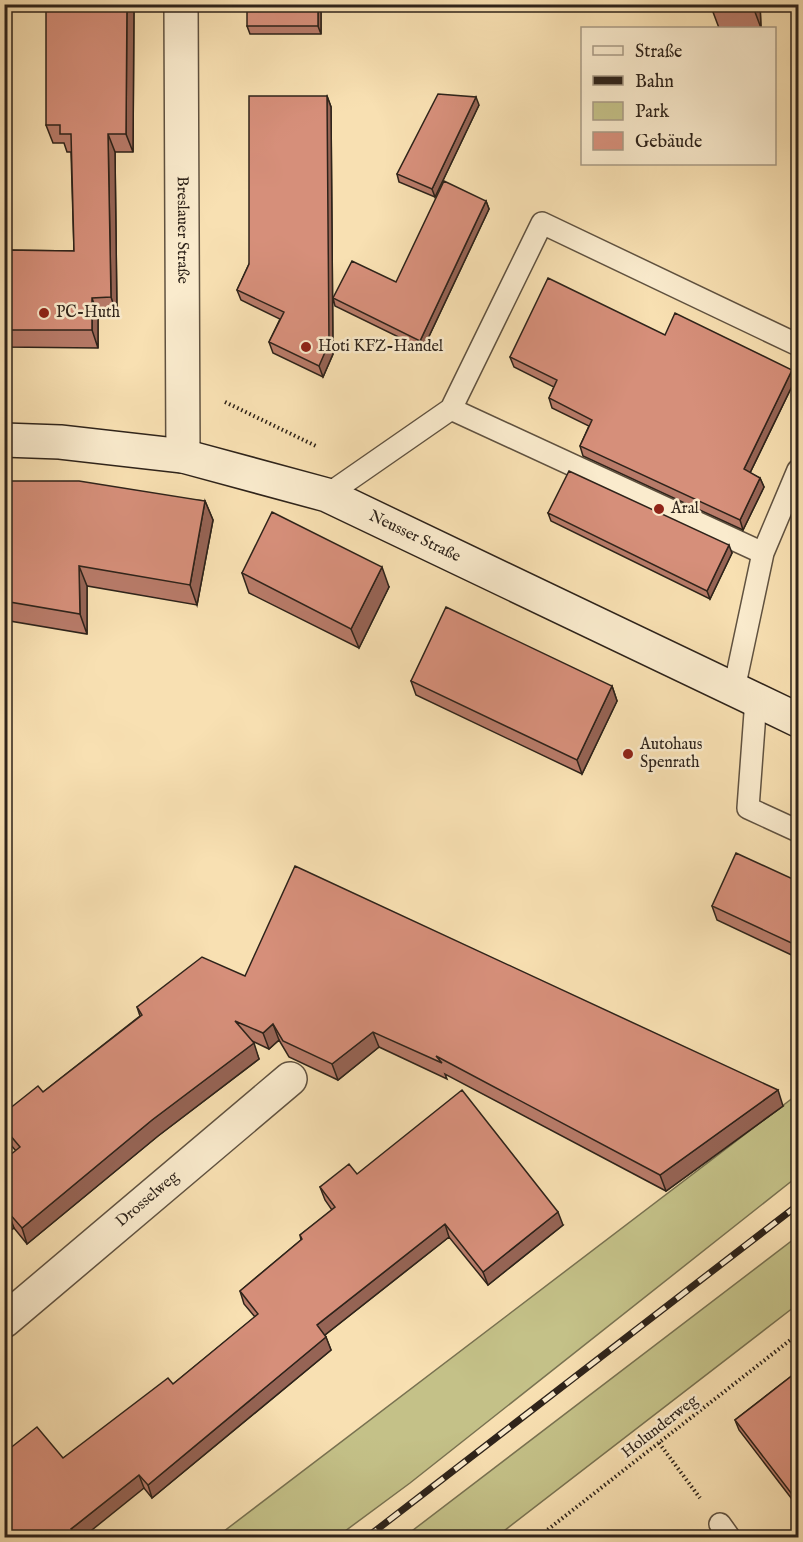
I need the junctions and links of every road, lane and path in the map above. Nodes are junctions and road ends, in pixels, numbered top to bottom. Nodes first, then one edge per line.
1 (181, 4) edge
2 (798, 345) edge
3 (452, 409) junction
4 (4, 440) edge
5 (183, 456) junction
6 (798, 470) edge
7 (327, 495) junction
8 (764, 553) junction
9 (745, 694) junction
10 (798, 720) edge
11 (798, 831) edge
12 (290, 1079) dead end
13 (4, 1321) edge
14 (798, 1334) edge
15 (659, 1443) junction
16 (725, 1531) edge
17 (537, 1538) edge

1 - 5 main road, Breslauer Straße
2 - 3 lane
3 - 7 lane
3 - 8 lane
4 - 5 main road, Neusser Straße
5 - 7 main road, Neusser Straße
6 - 8 lane
7 - 9 main road, Neusser Straße
8 - 9 lane
9 - 10 main road, Neusser Straße
9 - 11 lane
12 - 13 main road, Drosselweg
14 - 15 path, Holunderweg
15 - 16 path
15 - 17 path, Holunderweg

